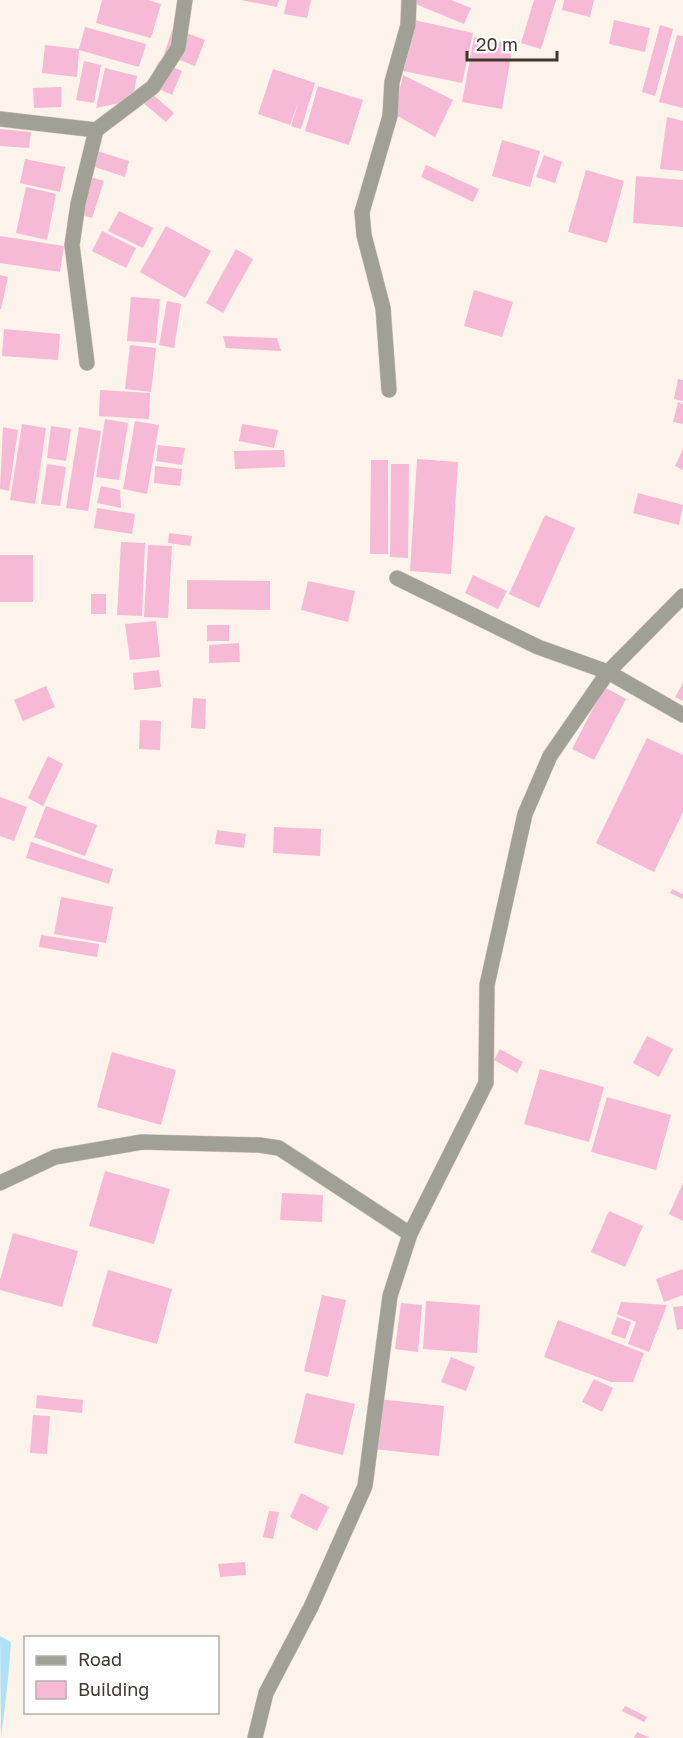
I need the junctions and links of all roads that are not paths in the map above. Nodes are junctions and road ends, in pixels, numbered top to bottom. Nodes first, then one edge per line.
1 (185, 0) edge
2 (409, 0) edge
3 (0, 119) edge
4 (96, 130) junction
5 (87, 363) dead end
6 (389, 390) dead end
7 (397, 578) dead end
8 (683, 596) edge
9 (608, 672) junction
10 (683, 715) edge
11 (0, 1183) edge
12 (410, 1234) junction
13 (255, 1738) edge

1 - 4 street
2 - 6 street
3 - 4 street
4 - 5 street
7 - 9 street
8 - 9 street
9 - 10 street
9 - 12 street
11 - 12 street
12 - 13 street

